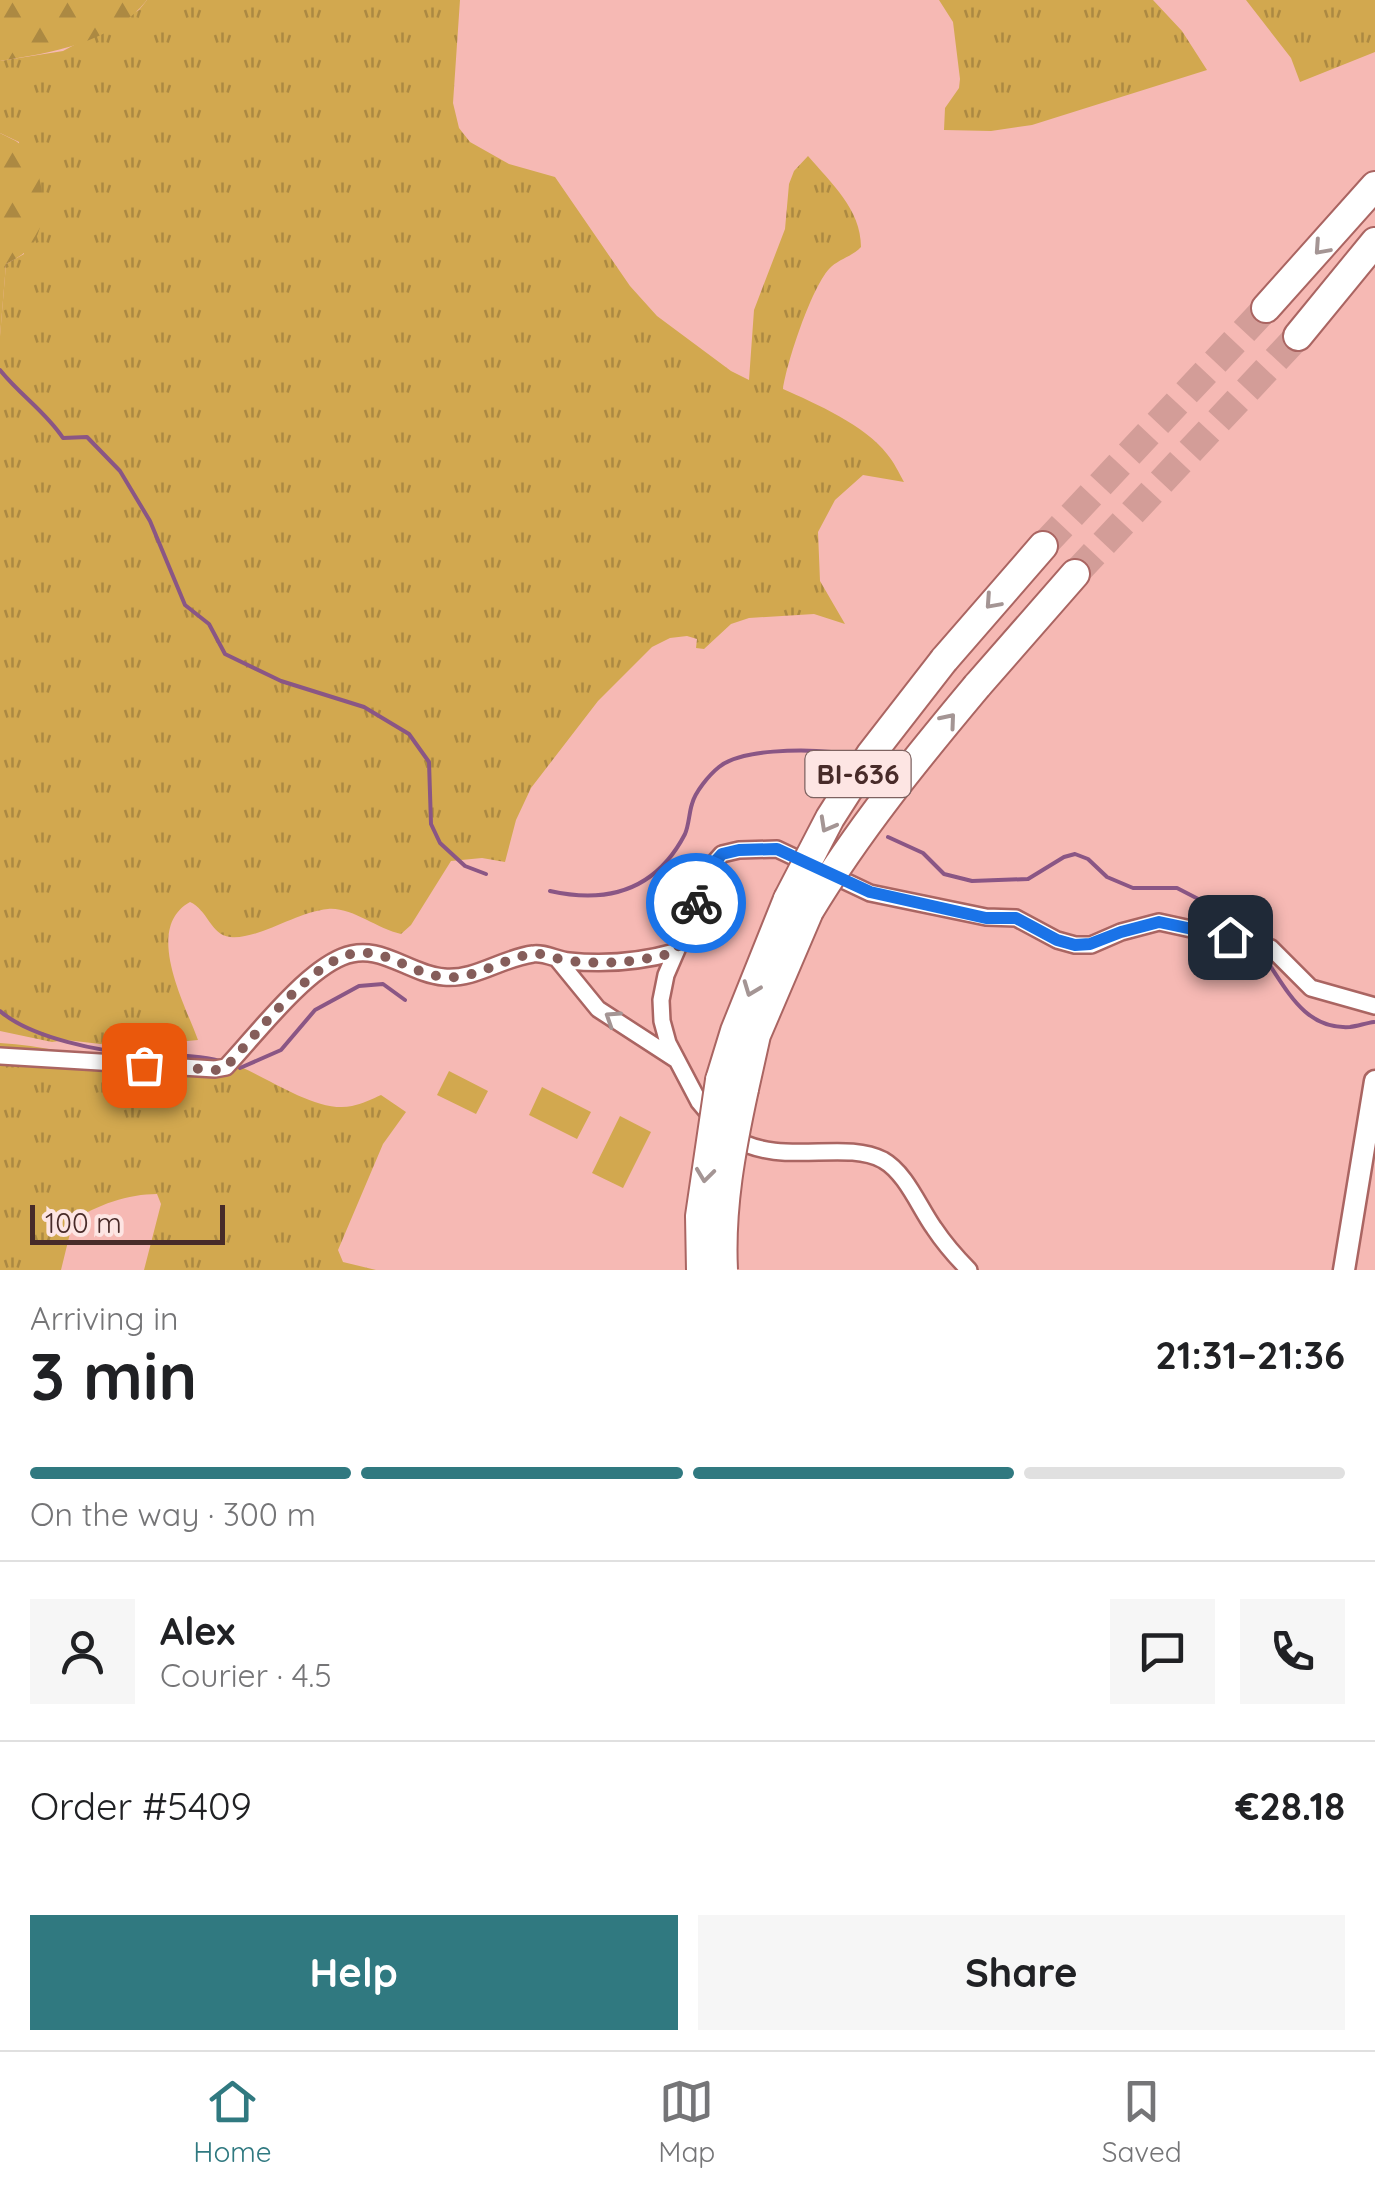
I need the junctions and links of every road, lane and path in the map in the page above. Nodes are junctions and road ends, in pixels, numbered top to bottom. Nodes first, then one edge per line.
1 (1375, 186) edge
2 (1375, 242) edge
3 (1266, 308) tunnel mouth
4 (1298, 336) tunnel mouth
5 (1043, 546) tunnel mouth
6 (1075, 574) tunnel mouth
7 (798, 905) junction
8 (676, 952) junction
9 (558, 960) junction
10 (1375, 1006) edge
11 (0, 1056) edge
12 (678, 1061) junction
13 (1375, 1081) edge
14 (732, 1085) junction
15 (1345, 1268) edge
16 (701, 1270) edge
17 (723, 1270) edge
18 (968, 1270) edge

1 -> 3 highway
2 - 4 highway
5 -> 7 highway, BI-636, bridge
7 -> 6 highway, BI-636, bridge
7 - 14 highway, BI-636
8 - 9 street
8 - 10 street
8 - 12 street
9 - 11 street
12 -> 9 street
12 - 18 street
13 - 15 street
14 -> 16 highway, BI-636, bridge
14 - 17 highway, BI-636, bridge

